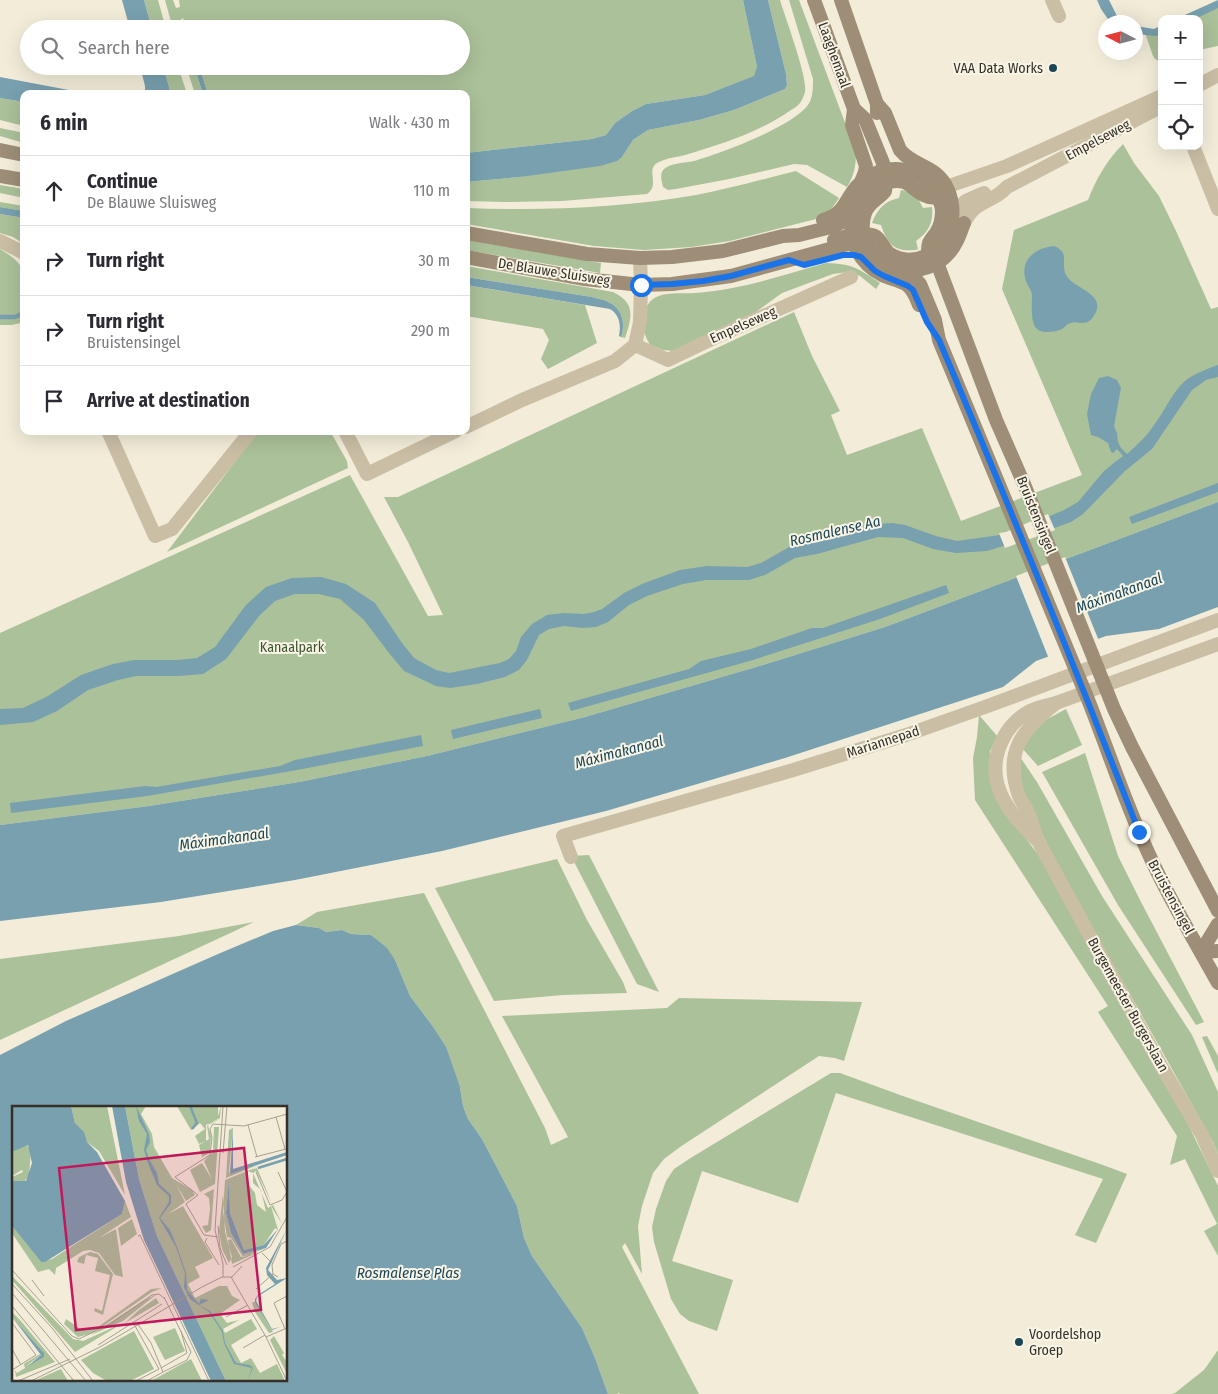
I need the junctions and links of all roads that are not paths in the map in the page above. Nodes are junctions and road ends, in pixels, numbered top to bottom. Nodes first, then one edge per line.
1 (814, 0) edge
2 (840, 0) edge
3 (1052, 0) edge
4 (1059, 16) dead end
5 (1218, 73) edge
6 (1203, 79) edge
7 (1203, 82) edge
8 (1158, 98) edge
9 (1158, 108) edge
10 (854, 109) junction
11 (0, 150) edge
12 (1195, 150) edge
13 (20, 154) edge
14 (911, 166) junction
15 (1007, 166) junction
16 (883, 175) junction
17 (0, 176) edge
18 (20, 179) edge
19 (867, 184) junction
20 (1007, 187) junction
21 (941, 189) junction
22 (1218, 209) edge
23 (953, 213) junction
24 (853, 214) junction
25 (964, 223) joint
26 (470, 234) edge
27 (783, 236) junction
28 (0, 241) edge
29 (860, 244) junction
30 (20, 251) edge
31 (470, 258) edge
32 (640, 258) junction
33 (937, 258) junction
34 (789, 260) junction
35 (909, 272) junction
36 (851, 277) dead end
37 (641, 285) junction
38 (963, 333) junction
39 (939, 340) junction
40 (635, 344) junction
41 (470, 424) edge
42 (110, 435) edge
43 (248, 435) edge
44 (346, 435) edge
45 (448, 435) edge
46 (1218, 620) edge
47 (1218, 644) edge
48 (571, 857) dead end
49 (1218, 911) edge
50 (1218, 924) edge
51 (1218, 951) edge
52 (1201, 952) junction
53 (1218, 983) edge
54 (1218, 1171) edge

1 - 10 main road, Laaghemaal
2 - 14 main road, Laaghemaal
3 - 4 street
5 - 6 street
5 - 7 street
8 - 15 street, Empelseweg
9 - 20 street, Empelseweg
10 - 16 main road, Laaghemaal
10 - 19 main road, Laaghemaal
11 - 13 main road
12 - 22 street
14 - 16 main road
14 - 21 main road
15 - 21 street, Empelseweg
15 - 21 street, Empelseweg
16 - 19 main road
16 - 21 main road
16 - 29 main road
17 - 18 main road
19 - 24 main road
19 - 27 main road, De Blauwe Sluisweg
20 - 23 street, Empelseweg
20 - 25 street, Empelseweg
21 - 23 main road
21 - 33 main road
23 - 33 main road
24 - 27 main road, De Blauwe Sluisweg
24 - 29 main road
25 - 33 main road
26 - 32 main road, De Blauwe Sluisweg
27 - 32 main road, De Blauwe Sluisweg
28 - 30 street
29 - 33 main road
29 - 34 main road, De Blauwe Sluisweg
29 - 34 main road, De Blauwe Sluisweg
29 - 35 main road
29 - 39 main road, Bruistensingel
31 - 37 main road, De Blauwe Sluisweg
32 - 37 street
33 - 35 main road
33 - 38 main road, Bruistensingel
33 - 38 main road, Bruistensingel
34 - 37 main road, De Blauwe Sluisweg
35 - 39 main road, Bruistensingel
36 - 40 street, Empelseweg
37 - 40 street
38 - 49 main road, Bruistensingel
39 - 52 main road, Bruistensingel
40 - 41 street
42 - 43 street
44 - 45 street
46 - 48 street, Mariannepad
47 - 54 street, Burgemeester Burgerslaan
50 - 52 main road, Bruistensingel
51 - 52 main road
52 - 53 main road, Bruistensingel

